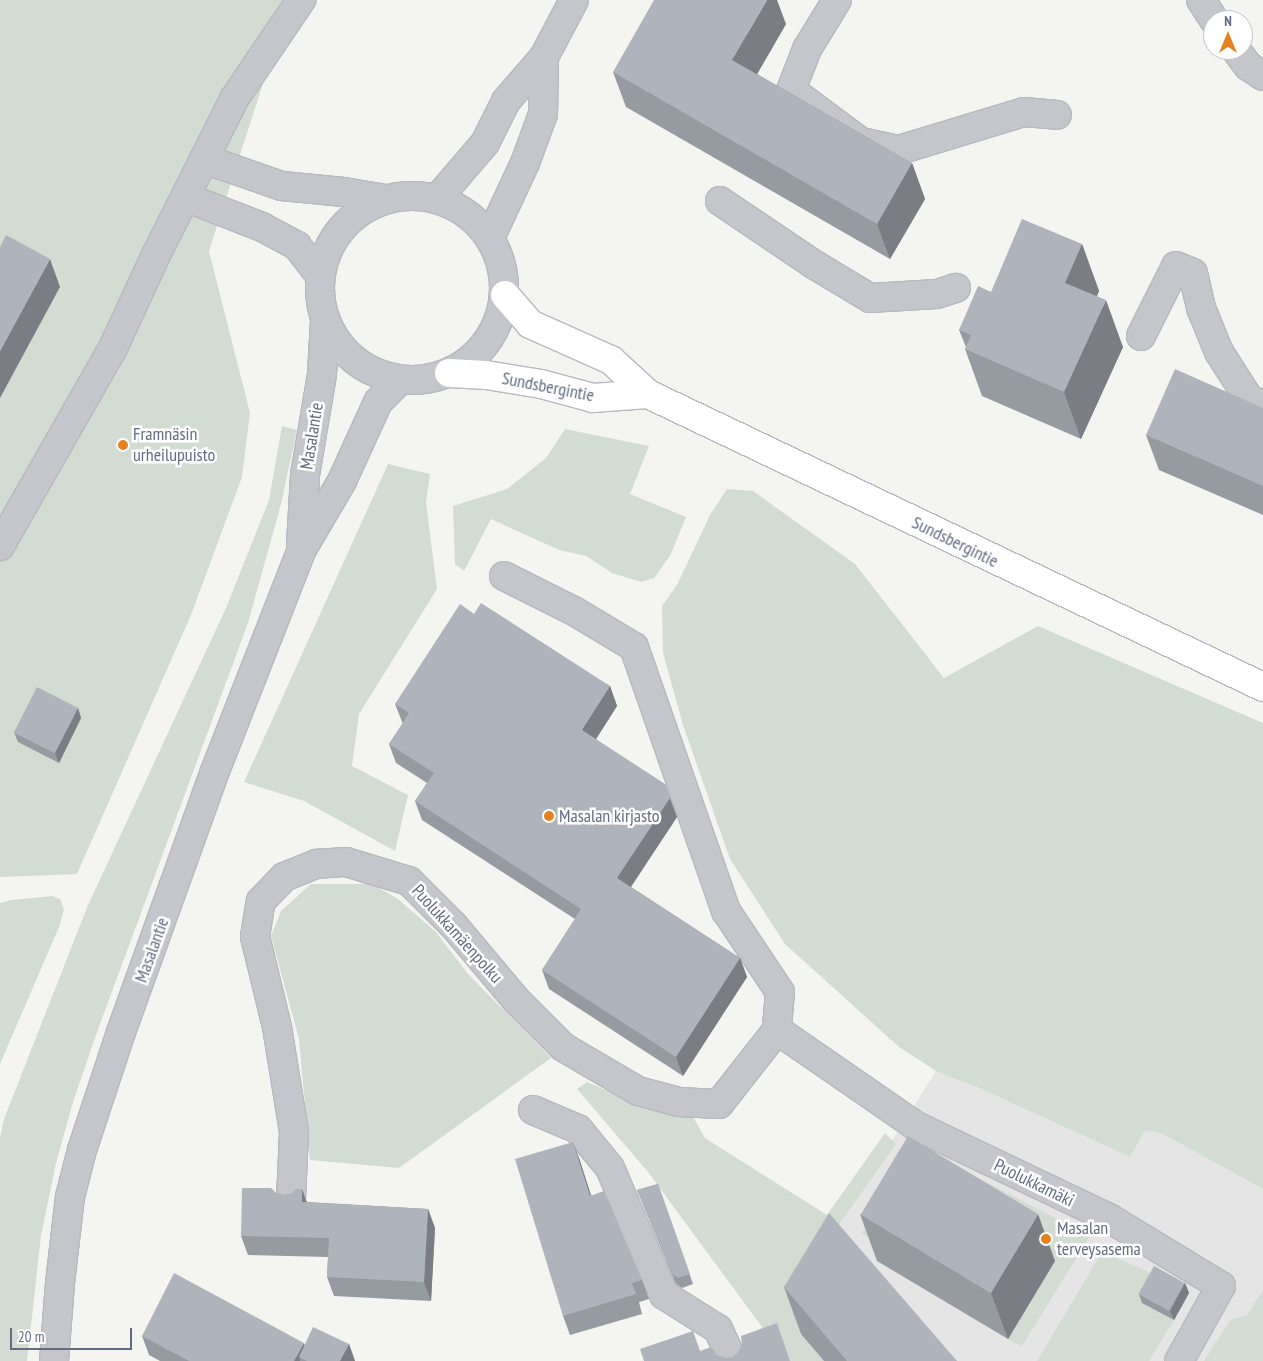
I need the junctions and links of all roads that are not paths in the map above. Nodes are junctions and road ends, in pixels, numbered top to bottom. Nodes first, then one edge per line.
1 (301, 0) edge
2 (574, 0) edge
3 (837, 0) edge
4 (544, 57) junction
5 (1244, 60) edge
6 (1263, 76) edge
7 (1057, 115) dead end
8 (204, 159) junction
9 (185, 197) junction
10 (385, 199) junction
11 (437, 199) junction
12 (720, 201) dead end
13 (490, 238) junction
14 (320, 275) junction
15 (956, 288) dead end
16 (505, 295) junction
17 (325, 321) junction
18 (1141, 336) dead end
19 (450, 373) junction
20 (400, 380) junction
21 (648, 394) junction
22 (1263, 404) edge
23 (0, 546) edge
24 (301, 551) junction
25 (504, 576) dead end
26 (1263, 687) edge
27 (777, 1030) junction
28 (533, 1110) dead end
29 (291, 1200) edge
30 (54, 1361) edge
31 (733, 1361) edge
32 (1179, 1361) edge

1 - 8 street
2 - 4 street
3 - 7 street
4 - 11 street
4 - 13 street
5 - 6 street
8 - 9 street
8 - 10 street
9 - 14 street
9 - 23 street
10 - 11 street
10 - 14 street
11 - 13 street
12 - 15 street
13 - 16 street
14 - 17 street
16 - 19 street
16 - 21 main road, Sundsbergintie
17 - 20 street
17 - 24 street, Masalantie
18 - 22 street
19 - 20 street
19 - 21 main road, Sundsbergintie
20 - 24 street, Masalantie
21 - 26 main road, Sundsbergintie
24 - 30 street, Masalantie
25 - 27 street
27 - 29 street, Puolukkamäenpolku
27 - 32 street, Puolukkamäki
28 - 31 street

